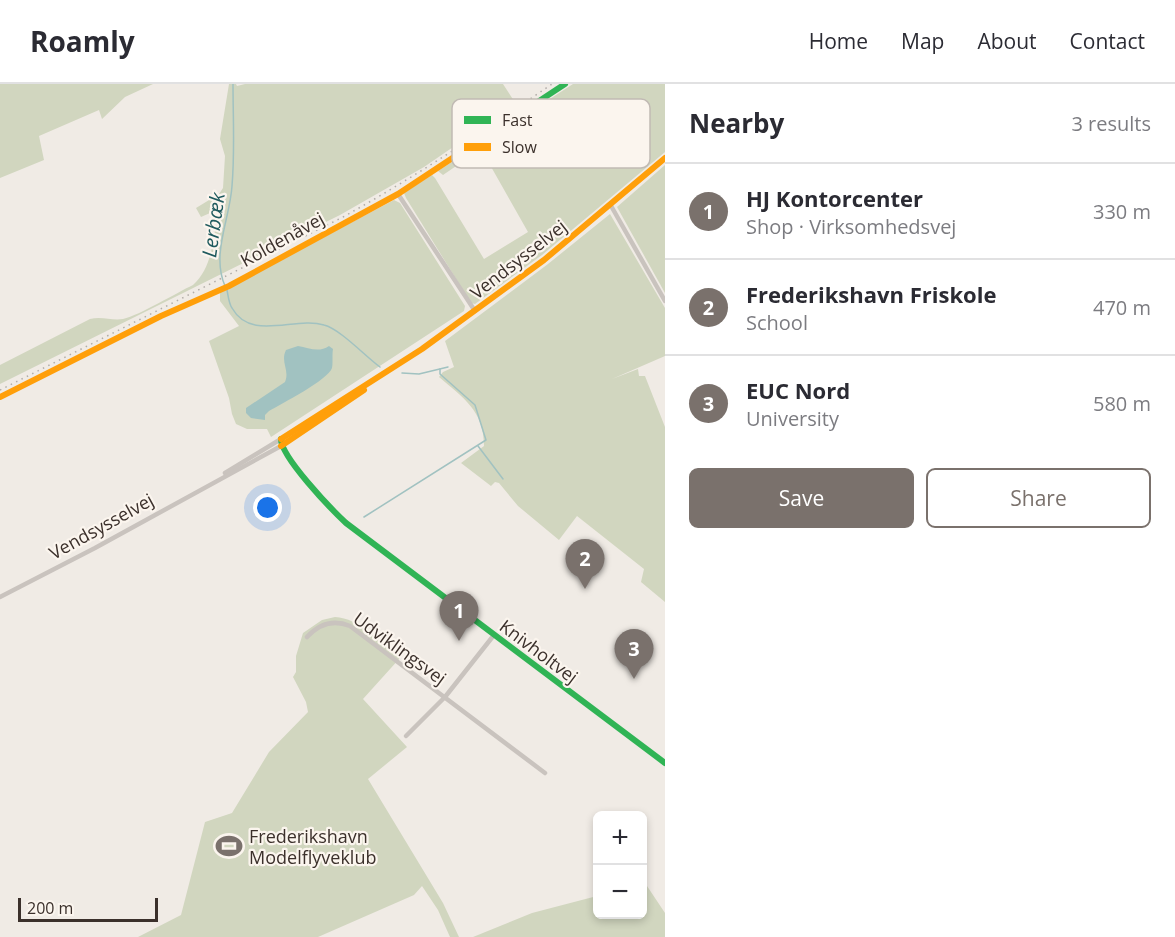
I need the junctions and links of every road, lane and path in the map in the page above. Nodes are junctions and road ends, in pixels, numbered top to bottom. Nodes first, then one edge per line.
1 (565, 84) edge
2 (542, 99) edge
3 (452, 158) edge
4 (665, 158) edge
5 (398, 194) junction
6 (610, 204) junction
7 (665, 301) edge
8 (475, 311) junction
9 (0, 396) edge
10 (283, 442) junction
11 (0, 597) edge
12 (494, 635) junction
13 (307, 637) dead end
14 (445, 697) junction
15 (406, 736) dead end
16 (665, 764) edge
17 (545, 772) dead end

1 - 2 street, Koldenåvej
3 - 5 street, Koldenåvej
4 - 6 street, Vendsysselvej
5 - 8 street
5 - 9 street, Koldenåvej
6 - 7 street
6 - 8 street, Vendsysselvej
8 - 10 street, Vendsysselvej
10 - 11 street, Vendsysselvej
10 - 12 street, Knivholtvej
12 - 14 street
12 - 16 street, Knivholtvej
13 - 14 street, Udviklingsvej
14 - 15 street
14 - 17 street

